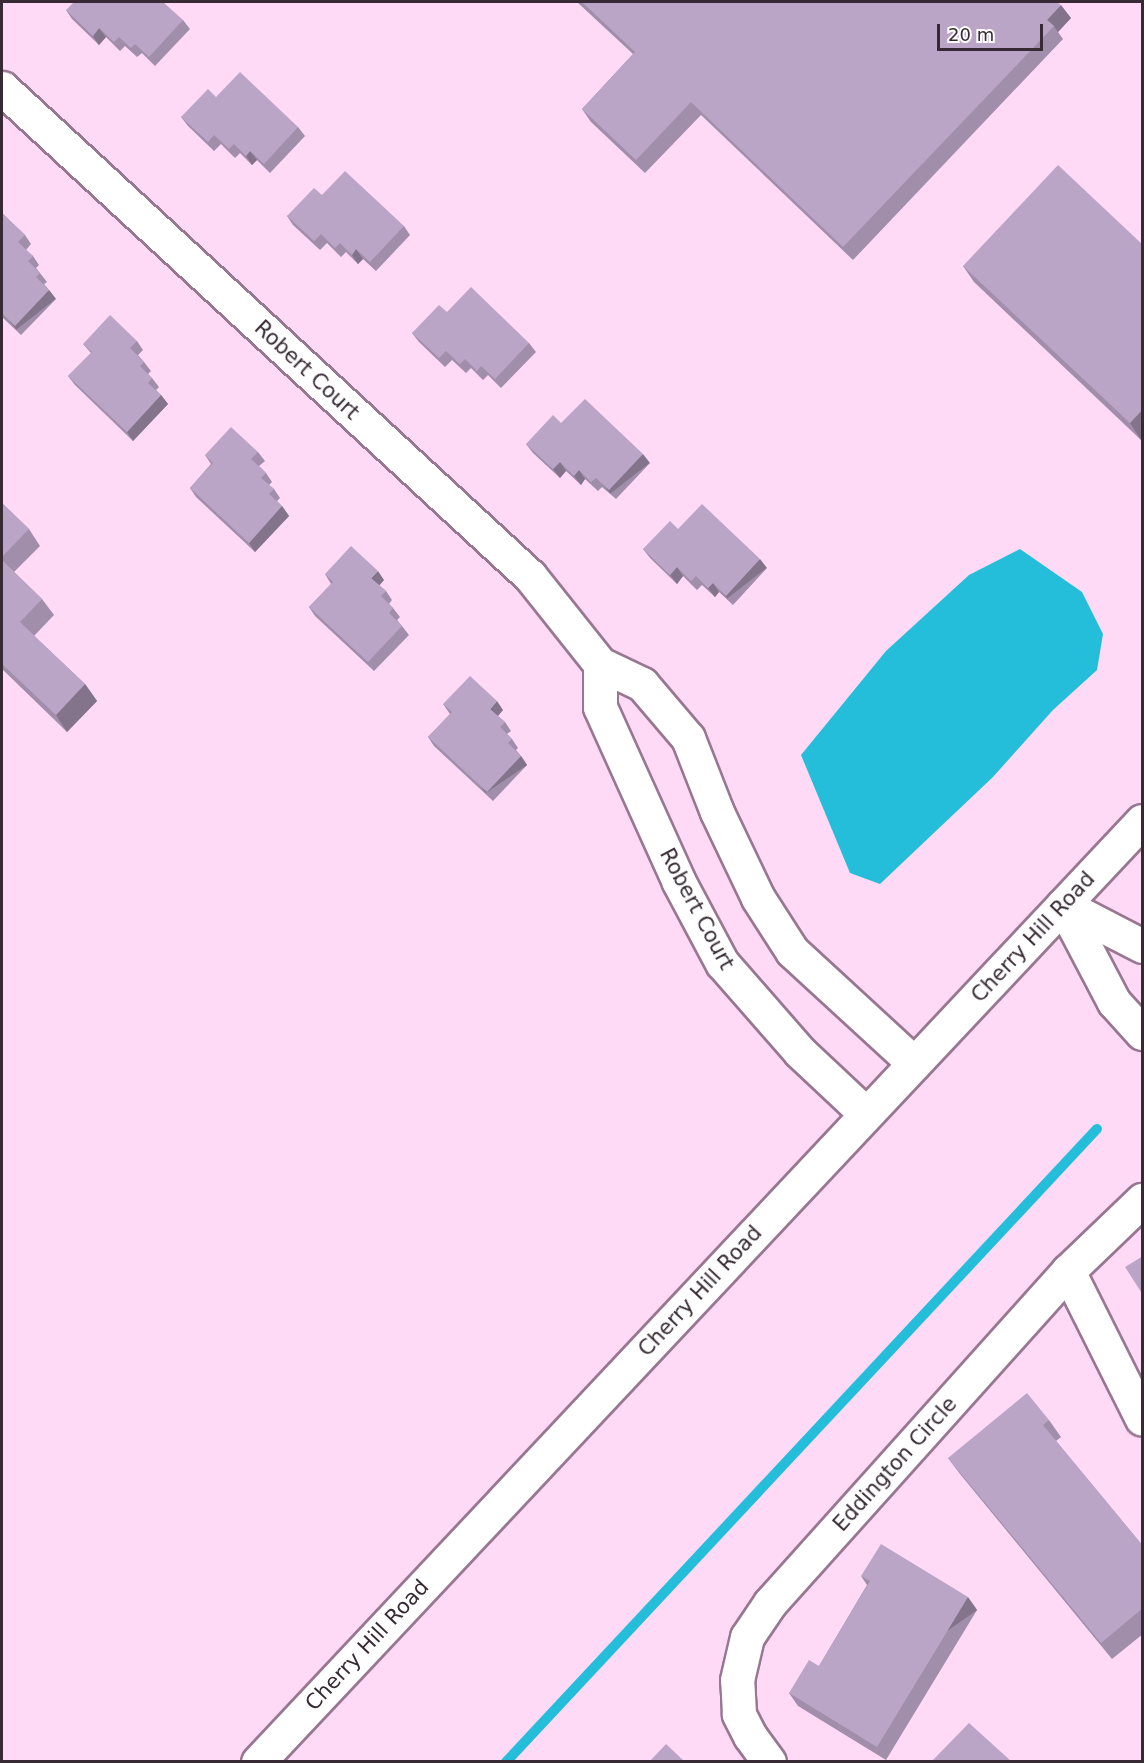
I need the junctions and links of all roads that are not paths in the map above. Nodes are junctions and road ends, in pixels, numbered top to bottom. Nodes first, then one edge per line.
1 (2, 88) edge
2 (600, 664) junction
3 (1143, 821) edge
4 (1063, 905) junction
5 (1143, 946) edge
6 (1143, 1033) edge
7 (914, 1063) junction
8 (866, 1114) junction
9 (1143, 1200) edge
10 (1068, 1271) junction
11 (1143, 1419) edge
12 (258, 1761) edge
13 (769, 1761) edge

1 - 2 street, Robert Court
2 - 7 street, Robert Court
2 - 8 street, Robert Court
3 - 4 street, Cherry Hill Road
4 - 5 street
4 - 6 street
4 - 7 street, Cherry Hill Road
7 - 8 street, Cherry Hill Road
8 - 12 street, Cherry Hill Road
9 - 10 street, Eddington Circle
10 - 11 street
10 - 13 street, Eddington Circle

